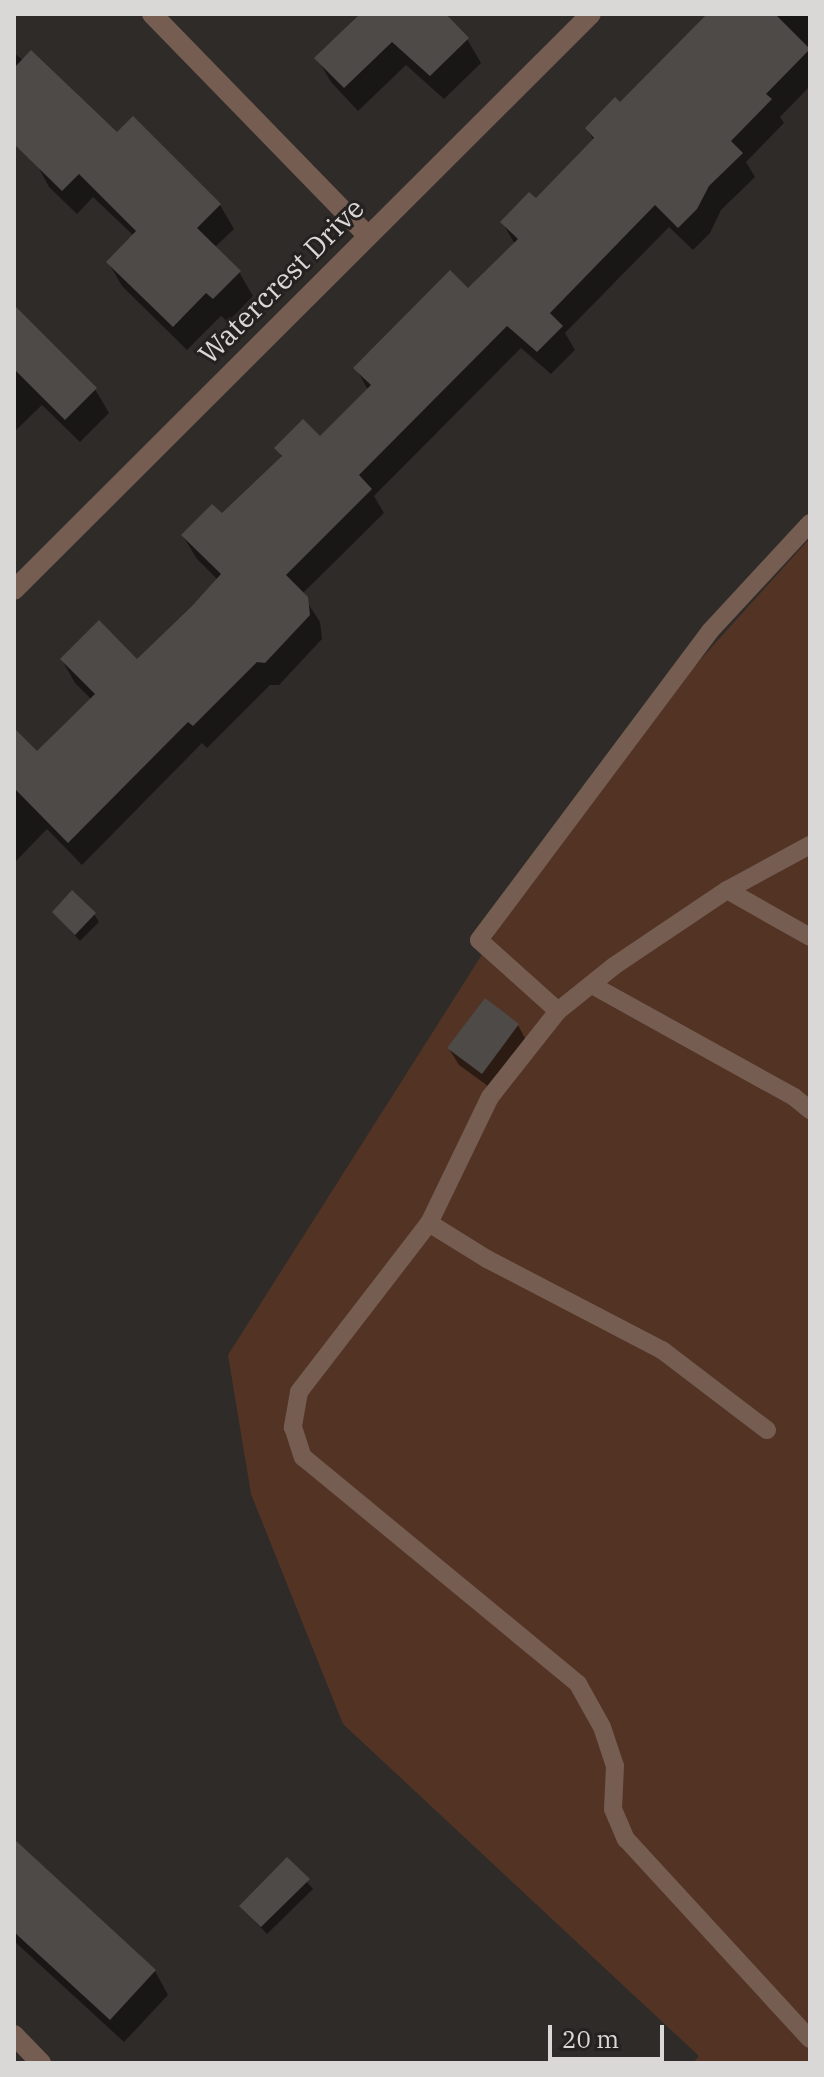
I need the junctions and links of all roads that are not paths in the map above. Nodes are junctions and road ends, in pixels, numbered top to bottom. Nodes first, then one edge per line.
1 (152, 14) edge
2 (591, 14) edge
3 (366, 234) junction
4 (810, 523) edge
5 (14, 590) edge
6 (810, 845) edge
7 (727, 890) junction
8 (810, 937) edge
9 (592, 985) junction
10 (558, 1011) junction
11 (810, 1110) edge
12 (429, 1223) junction
13 (767, 1430) dead end
14 (14, 2035) edge
15 (810, 2039) edge
16 (41, 2063) edge

1 - 3 street
2 - 3 street, Watercrest Drive
3 - 5 street, Watercrest Drive
4 - 10 lane
6 - 7 lane
7 - 8 lane
7 - 9 lane
9 - 10 lane
9 - 11 lane
10 - 12 lane
12 - 13 lane
12 - 15 lane
14 - 16 street

